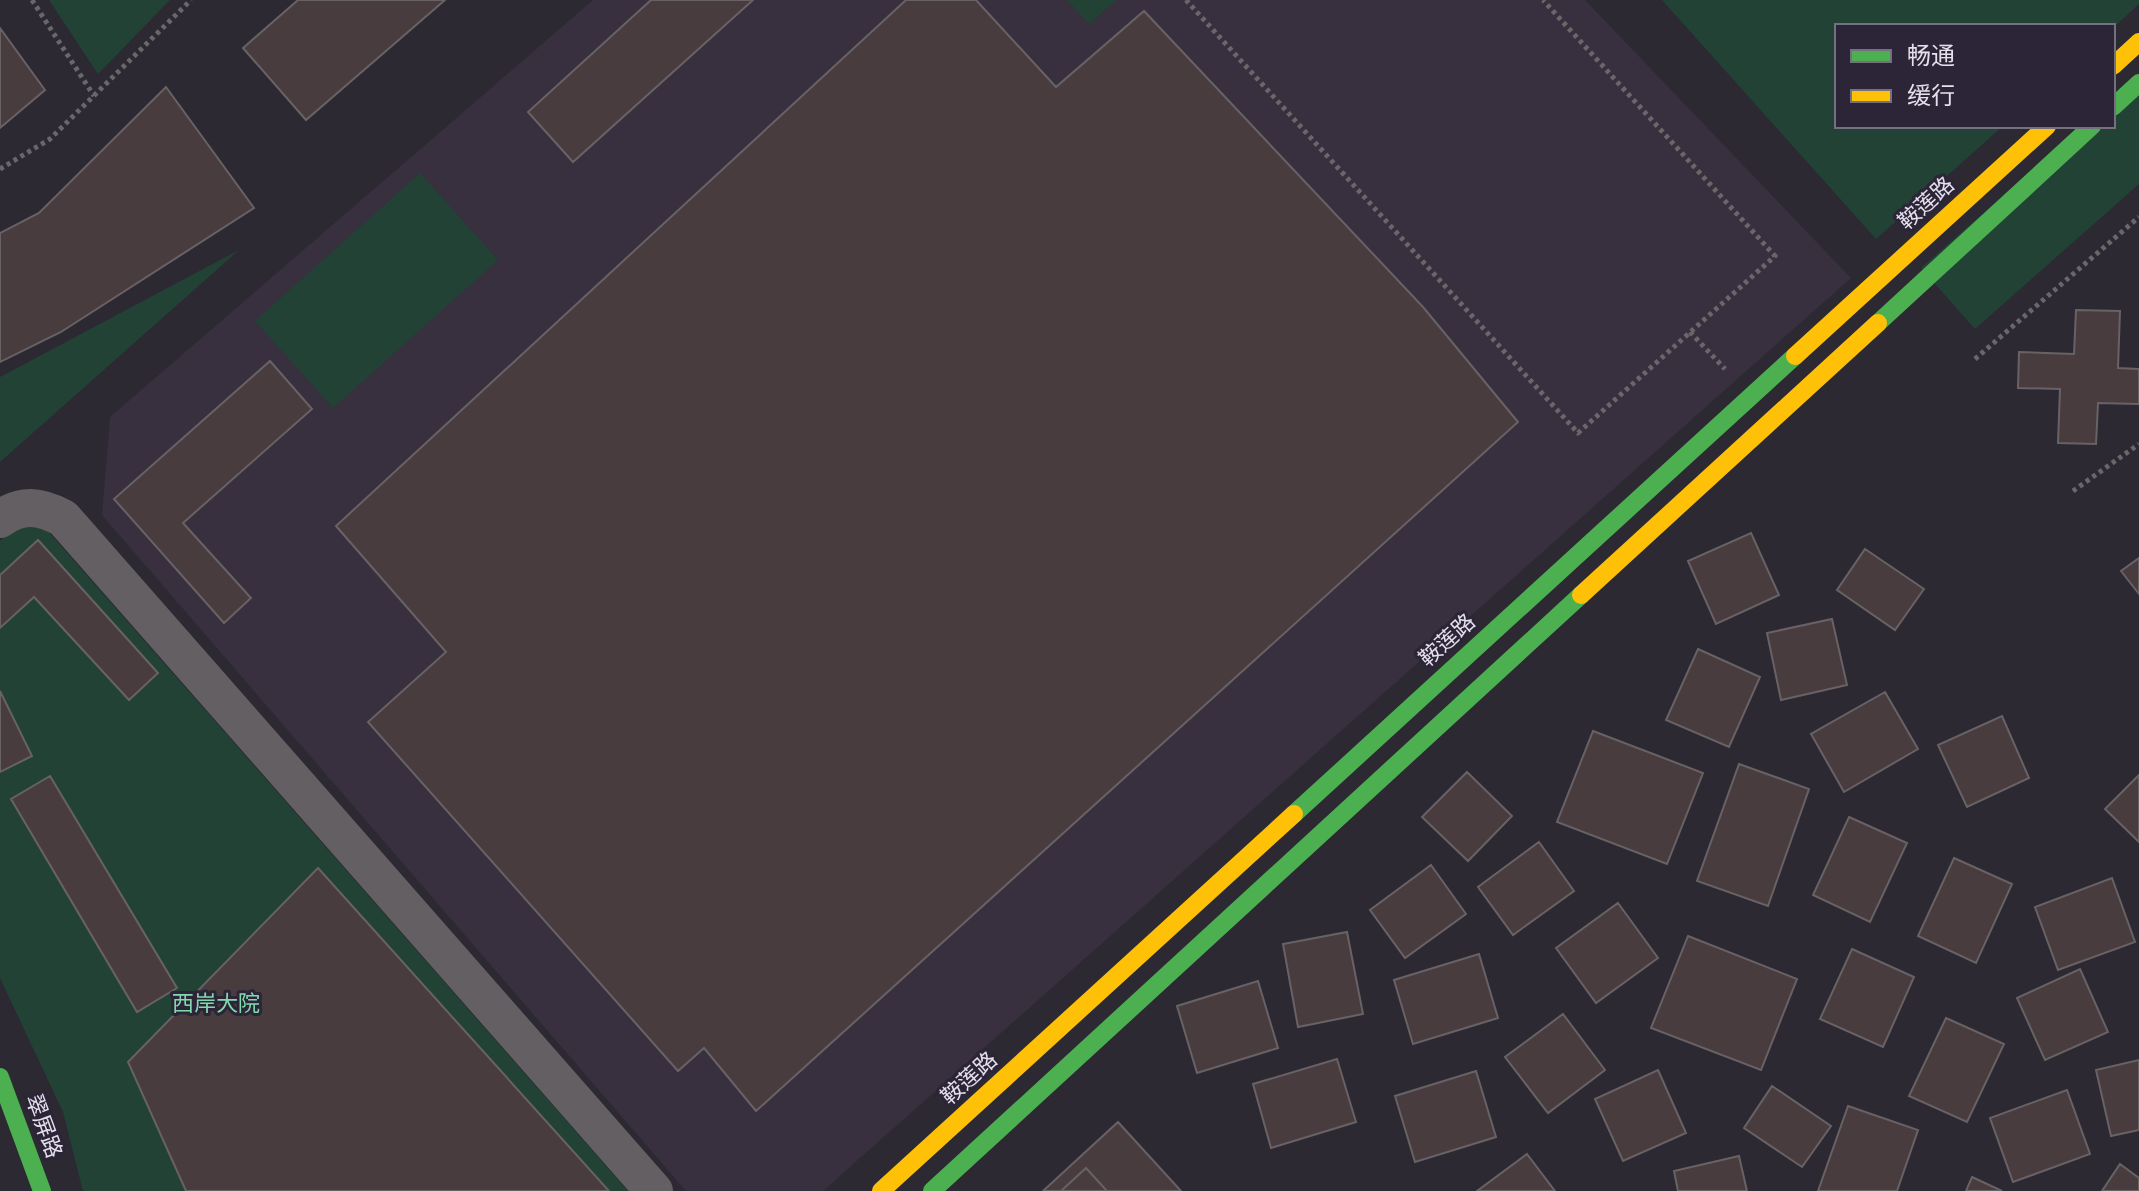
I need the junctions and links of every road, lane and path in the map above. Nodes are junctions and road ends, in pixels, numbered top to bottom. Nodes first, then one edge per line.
1 (32, 0) edge
2 (191, 0) edge
3 (1186, 0) edge
4 (1543, 0) edge
5 (2139, 42) edge
6 (2115, 64) edge
7 (2139, 83) edge
8 (94, 96) junction
9 (2115, 105) edge
10 (2045, 128) edge
11 (2090, 128) edge
12 (0, 169) edge
13 (2139, 217) edge
14 (1690, 332) junction
15 (1975, 359) dead end
16 (1749, 396) junction
17 (2139, 444) edge
18 (2073, 491) dead end
19 (0, 519) edge
20 (0, 1077) edge
21 (42, 1191) edge
22 (654, 1191) edge
23 (881, 1191) edge
24 (932, 1191) edge

1 - 8 path
2 - 8 path
3 - 14 path
4 - 14 path
5 - 6 street
7 - 9 street
8 - 12 path
10 - 16 street, 鞍莲路
11 - 24 street
13 - 15 path
14 - 16 path
16 - 23 street, 鞍莲路
17 - 18 path
19 - 22 street
20 - 21 street, 翠屏路

